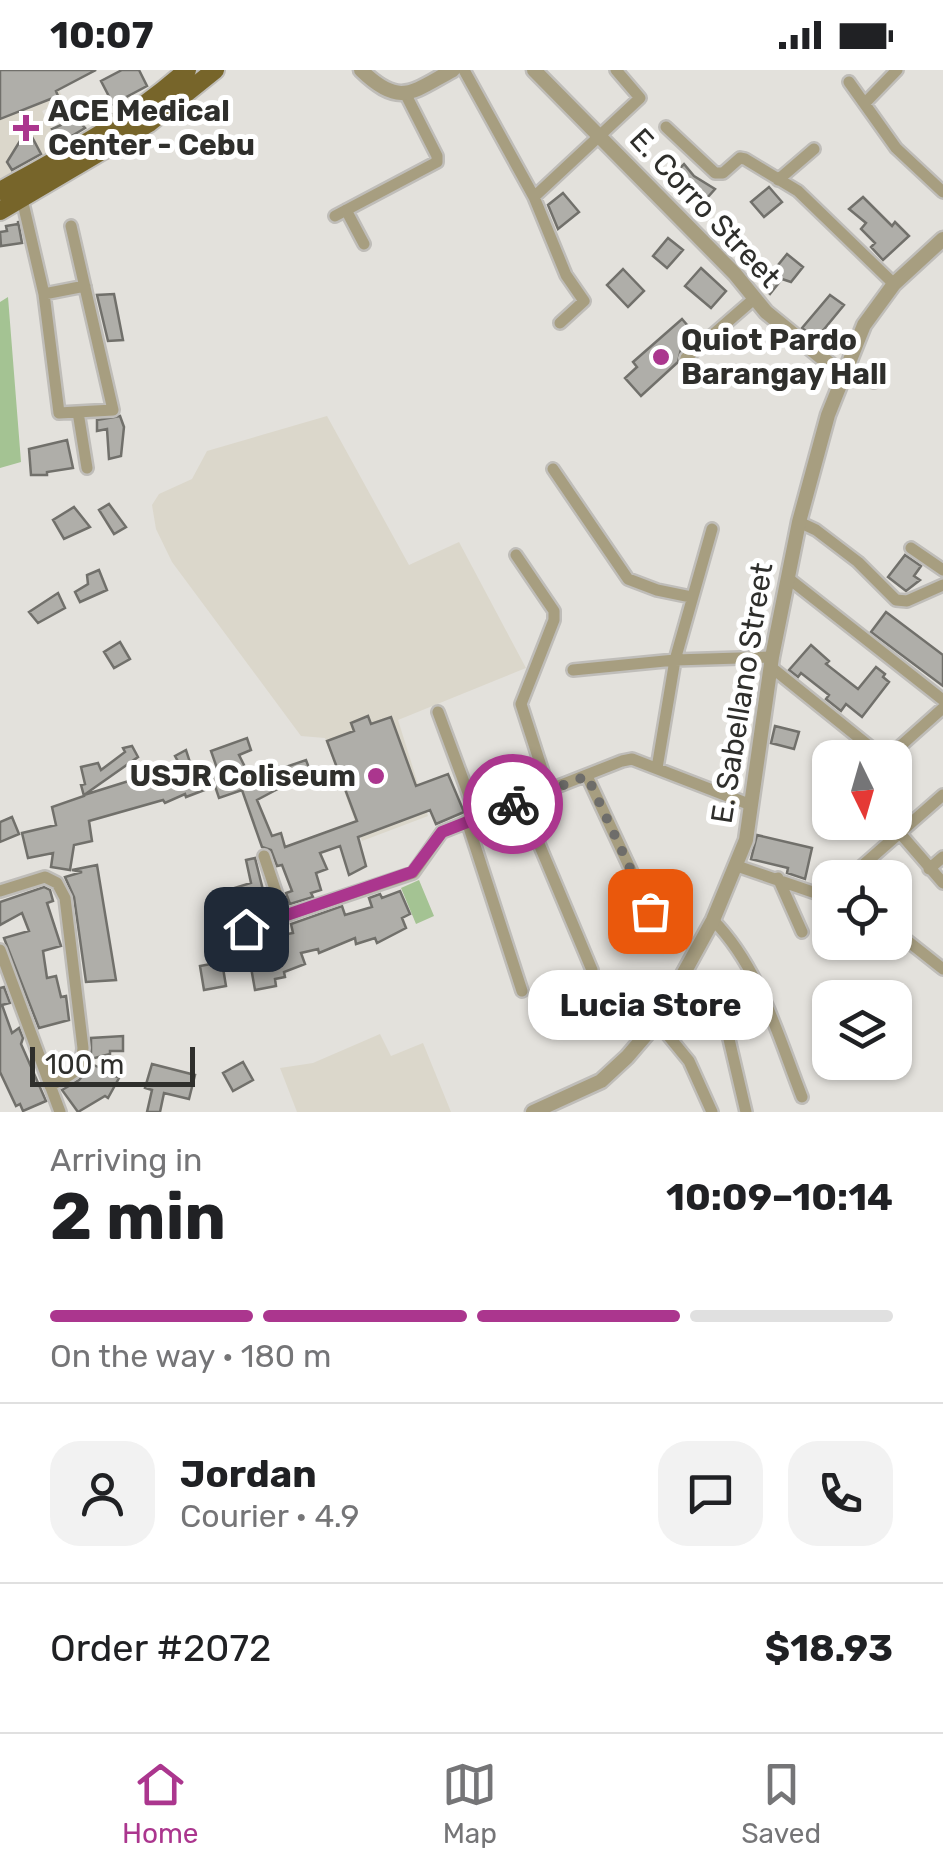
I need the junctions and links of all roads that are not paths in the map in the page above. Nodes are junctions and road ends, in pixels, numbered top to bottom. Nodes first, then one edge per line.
1 (188, 70) edge
2 (214, 70) edge
3 (361, 70) edge
4 (453, 70) edge
5 (464, 70) edge
6 (534, 70) edge
7 (616, 70) edge
8 (896, 70) edge
9 (850, 82) dead end
10 (406, 96) junction
11 (866, 102) junction
12 (666, 127) dead end
13 (598, 136) junction
14 (814, 149) dead end
15 (778, 180) junction
16 (0, 191) edge
17 (943, 192) edge
18 (534, 197) junction
19 (22, 199) junction
20 (0, 211) edge
21 (71, 226) dead end
22 (943, 239) edge
23 (364, 244) dead end
24 (894, 284) junction
25 (85, 286) junction
26 (44, 294) junction
27 (755, 298) junction
28 (560, 323) dead end
29 (686, 358) dead end
30 (844, 373) junction
31 (874, 382) dead end
32 (78, 412) junction
33 (88, 468) dead end
34 (554, 468) dead end
35 (799, 522) junction
36 (712, 528) dead end
37 (911, 548) dead end
38 (516, 555) dead end
39 (943, 570) edge
40 (788, 578) junction
41 (942, 587) edge
42 (691, 597) junction
43 (675, 660) junction
44 (771, 662) junction
45 (573, 670) dead end
46 (943, 700) edge
47 (943, 708) edge
48 (438, 712) dead end
49 (864, 740) edge
50 (907, 740) edge
51 (657, 768) junction
52 (587, 776) junction
53 (549, 791) junction
54 (943, 794) edge
55 (521, 801) junction
56 (751, 805) junction
57 (472, 819) junction
58 (912, 821) edge
59 (892, 840) edge
60 (906, 840) edge
61 (264, 856) dead end
62 (943, 857) edge
63 (872, 860) edge
64 (737, 866) junction
65 (929, 868) junction
66 (778, 878) junction
67 (943, 883) edge
68 (0, 891) edge
69 (812, 891) edge
70 (650, 911) dead end
71 (284, 916) junction
72 (713, 920) junction
73 (246, 929) dead end
74 (802, 932) dead end
75 (912, 944) edge
76 (0, 950) edge
77 (943, 969) edge
78 (592, 970) dead end
79 (682, 982) junction
80 (522, 992) dead end
81 (658, 1022) junction
82 (50, 1086) junction
83 (802, 1097) dead end
84 (60, 1112) edge
85 (533, 1112) edge
86 (712, 1112) edge
87 (746, 1112) edge

1 - 16 main road
2 - 19 main road
3 - 10 street
4 - 10 street
5 - 18 street
6 - 13 street, E. Corro Street
7 - 13 street
8 - 11 street
9 - 11 street
10 - 23 street
11 - 17 street
12 - 15 street
13 - 18 street
13 - 27 street, E. Corro Street
14 - 15 street
15 - 24 street
18 - 28 street
19 - 20 main road
19 - 26 street
21 - 25 street
22 - 24 street, E. Sabellano Street
24 - 30 street, E. Sabellano Street
25 - 26 street
25 - 32 street
26 - 32 street
27 - 29 street
27 - 30 street, E. Corro Street
30 - 31 street
30 - 35 street, E. Sabellano Street
32 - 33 street
34 - 42 street
35 - 40 street, E. Sabellano Street
35 - 41 street
36 - 42 street
37 - 39 street
38 - 53 street
40 - 44 street, E. Sabellano Street
40 - 46 street
42 - 43 street
43 - 44 street
43 - 45 street
43 - 51 street
44 - 49 street
44 - 56 street, E. Sabellano Street
47 - 50 street
48 - 57 street
51 - 52 street
51 - 56 street
52 - 53 street
52 - 70 street
53 - 55 street
54 - 58 street
55 - 57 street
55 - 78 street
56 - 64 street, E. Sabellano Street
57 - 71 street
57 - 80 street
59 - 63 street
60 - 65 street
61 - 71 street
62 - 65 street
64 - 66 street
64 - 72 street, E. Sabellano Street
65 - 67 street
66 - 69 street
66 - 74 street
68 - 82 street
71 - 73 street
72 - 79 street, E. Sabellano Street
72 - 83 street
75 - 77 street
76 - 82 street
79 - 81 street, E. Sabellano Street
79 - 87 street
81 - 85 street, E. Sabellano Street
81 - 86 street
82 - 84 street

